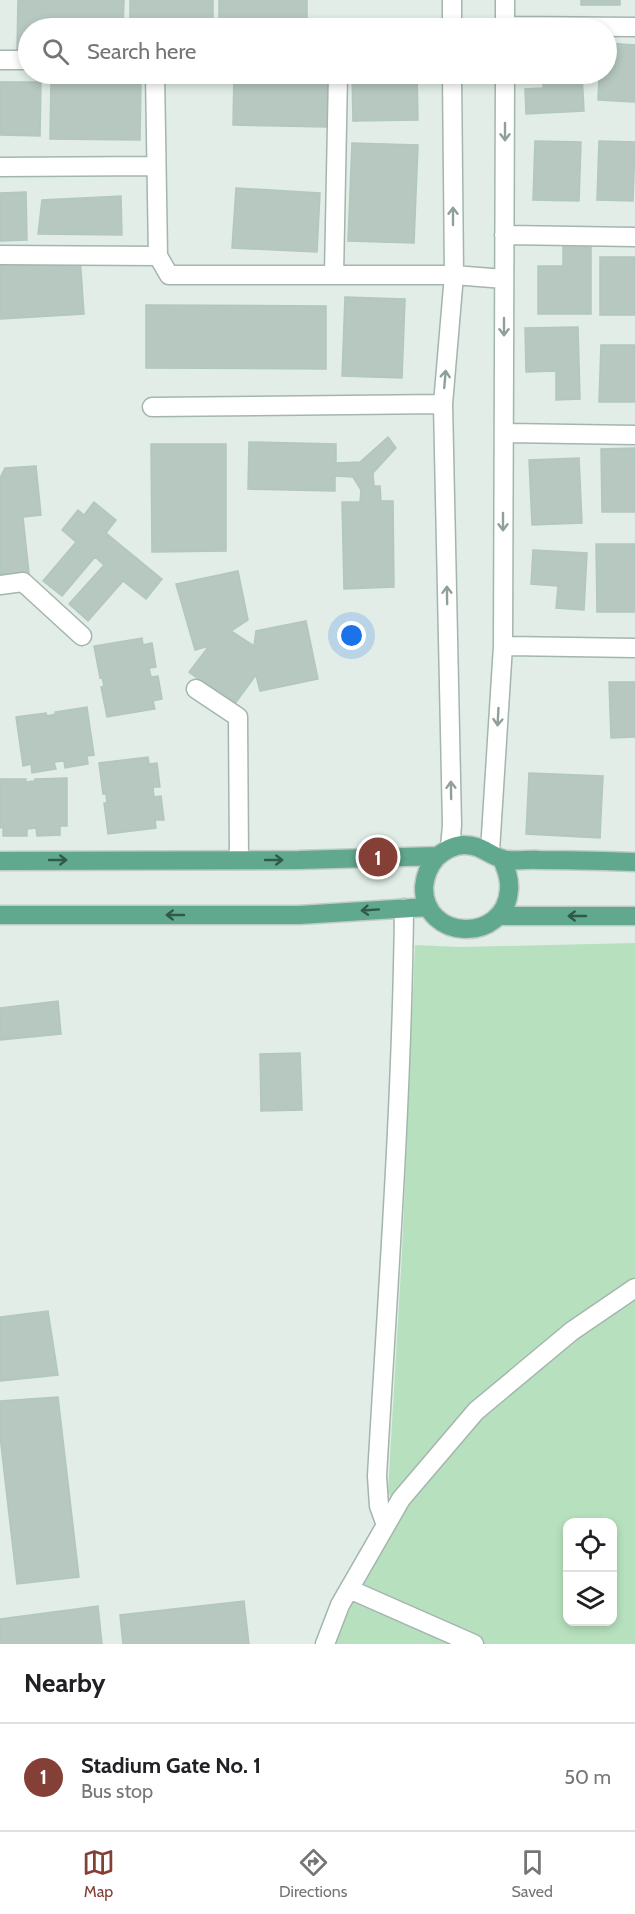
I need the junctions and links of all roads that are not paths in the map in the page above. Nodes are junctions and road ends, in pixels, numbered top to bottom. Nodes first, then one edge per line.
1 (452, 0) edge
2 (505, 0) edge
3 (452, 18) edge
4 (505, 18) edge
5 (617, 27) edge
6 (635, 27) edge
7 (0, 60) edge
8 (18, 60) edge
9 (155, 84) edge
10 (338, 84) edge
11 (452, 84) edge
12 (505, 84) edge
13 (156, 166) junction
14 (0, 167) edge
15 (504, 235) junction
16 (635, 237) edge
17 (0, 255) edge
18 (158, 256) junction
19 (334, 275) junction
20 (454, 275) junction
21 (504, 279) junction
22 (443, 404) junction
23 (152, 406) dead end
24 (504, 433) junction
25 (635, 435) edge
26 (0, 585) edge
27 (82, 636) dead end
28 (503, 646) junction
29 (635, 648) edge
30 (196, 689) dead end
31 (444, 852) junction
32 (496, 855) junction
33 (239, 860) junction
34 (0, 861) edge
35 (635, 861) edge
36 (428, 907) junction
37 (404, 909) junction
38 (0, 915) edge
39 (499, 916) junction
40 (635, 916) edge
41 (635, 1288) edge
42 (386, 1525) junction
43 (350, 1589) junction
44 (325, 1644) edge
45 (474, 1644) edge

1 - 3 street
2 - 4 street
5 - 6 street
7 - 8 street
9 - 13 street
10 - 19 street
20 -> 11 street
12 -> 15 street
13 - 14 street
13 - 18 street
15 - 16 street
15 - 21 street
17 - 18 street
18 - 19 street
19 - 20 street
20 - 21 street
22 -> 20 street
21 -> 24 street
22 - 23 street
31 -> 22 street
24 - 25 street
24 -> 28 street
26 - 27 street
28 - 29 street
28 -> 32 street
30 - 33 street
31 - 32 main road
33 -> 31 main road
31 - 36 main road
32 - 35 main road
32 - 39 main road
34 -> 33 main road
36 - 37 main road
36 - 39 main road
37 -> 38 main road
37 - 42 street
40 -> 39 main road
41 - 42 street
42 - 43 street
43 - 44 street
43 - 45 street

